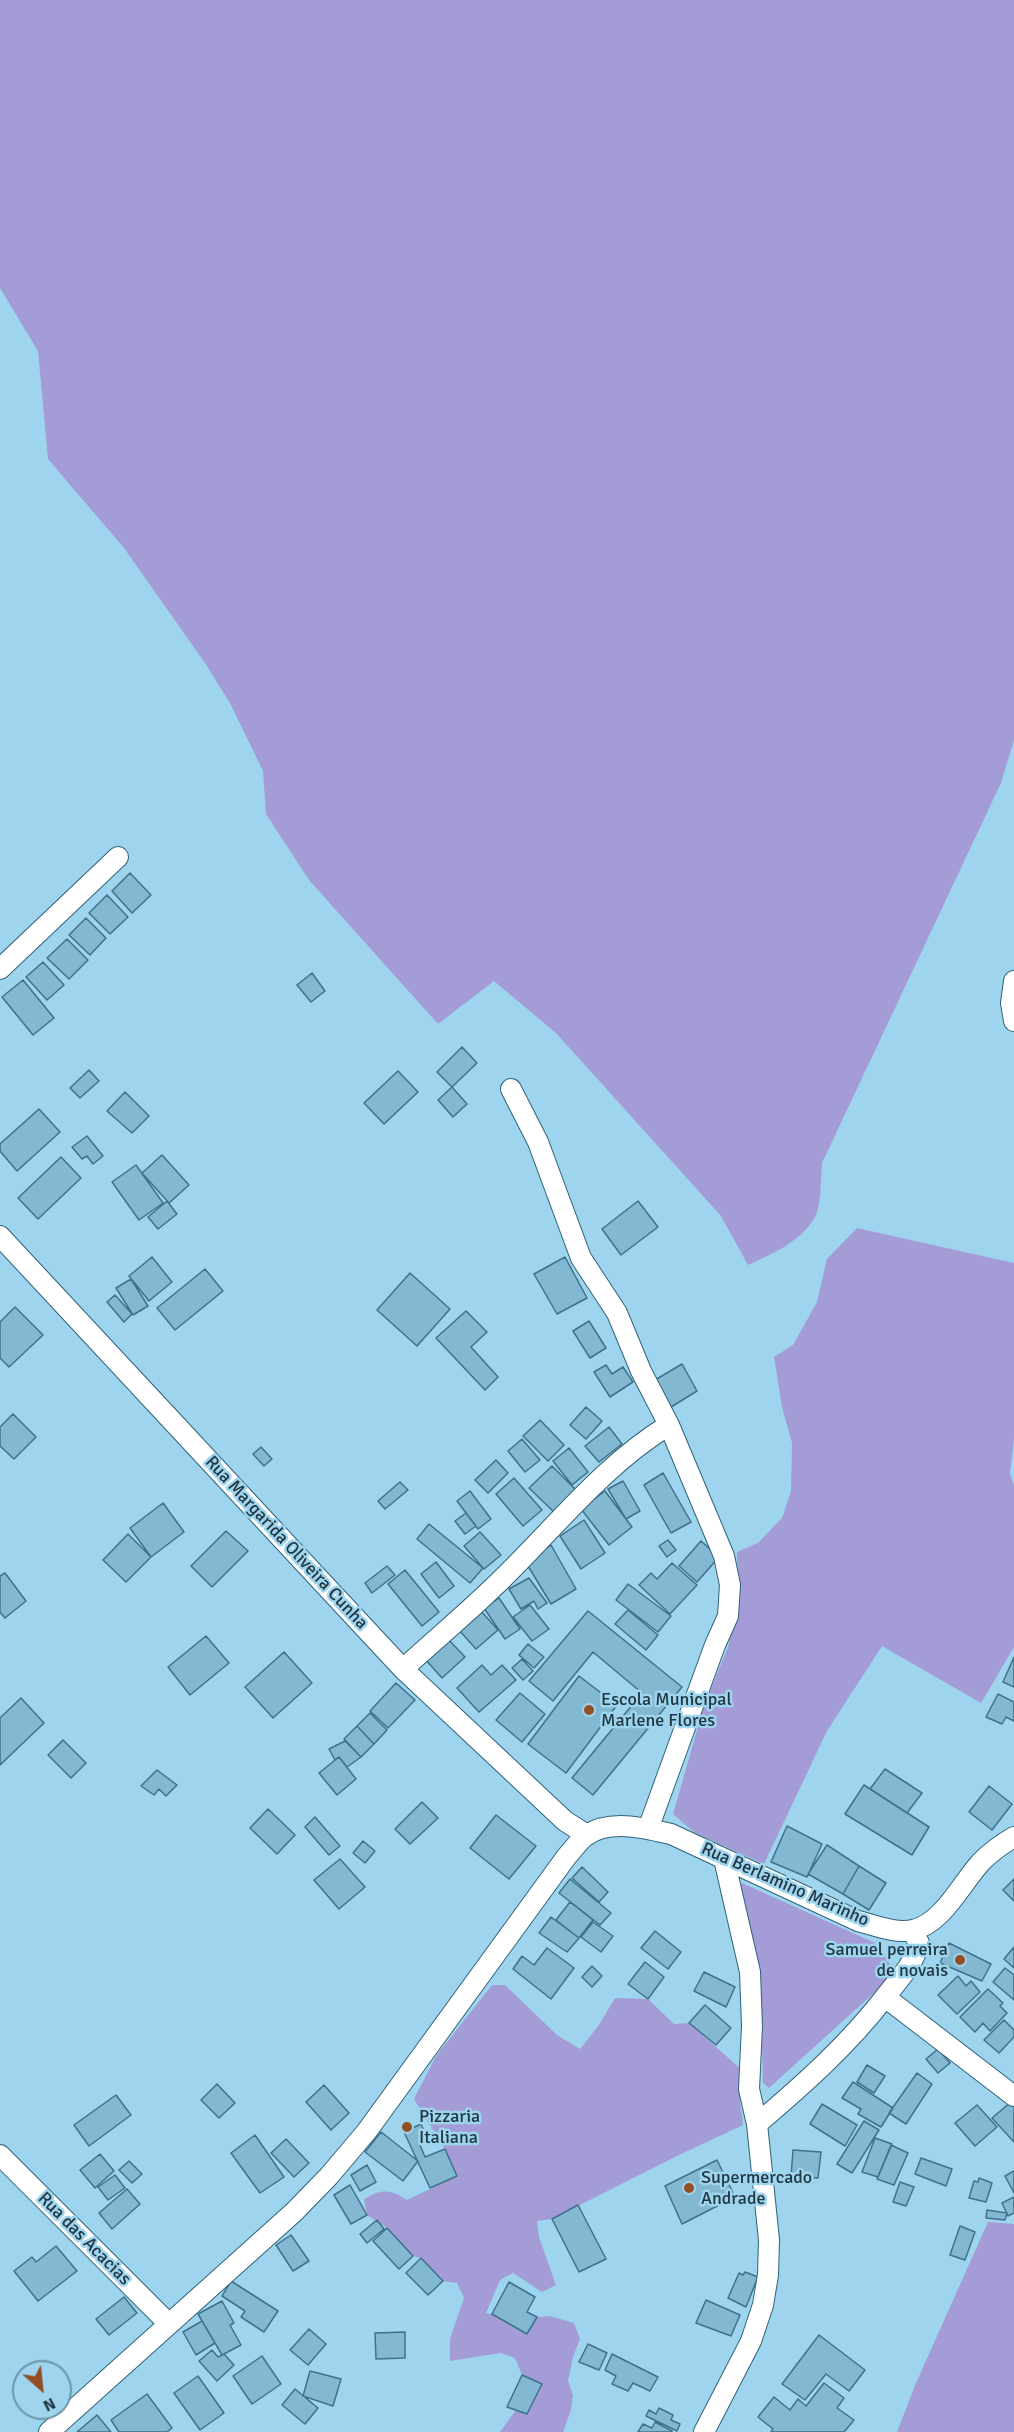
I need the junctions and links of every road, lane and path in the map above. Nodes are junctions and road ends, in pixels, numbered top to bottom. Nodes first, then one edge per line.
1 (118, 857) dead end
2 (0, 969) edge
3 (1014, 981) edge
4 (1014, 1021) edge
5 (511, 1089) dead end
6 (0, 1236) edge
7 (669, 1425) junction
8 (403, 1669) junction
9 (648, 1829) junction
10 (587, 1835) junction
11 (1014, 1837) edge
12 (724, 1859) junction
13 (912, 1930) junction
14 (885, 1997) junction
15 (1014, 2096) edge
16 (757, 2124) junction
17 (0, 2155) edge
18 (168, 2323) junction
19 (49, 2432) edge
20 (704, 2432) edge

1 - 2 street
3 - 4 street
5 - 7 street
6 - 8 street, Rua Margarida Oliveira Cunha
7 - 8 street
7 - 9 street
8 - 10 street, Rua Margarida Oliveira Cunha
9 - 10 street, Rua Berlamino Marinho
9 - 12 street, Rua Berlamino Marinho
10 - 18 street, Rua Berlamino Marinho
11 - 13 street
12 - 13 street, Rua Berlamino Marinho
12 - 16 street
13 - 14 street
14 - 15 street
14 - 16 street
16 - 20 street
17 - 18 street, Rua das Acacias
18 - 19 street, Rua Berlamino Marinho

